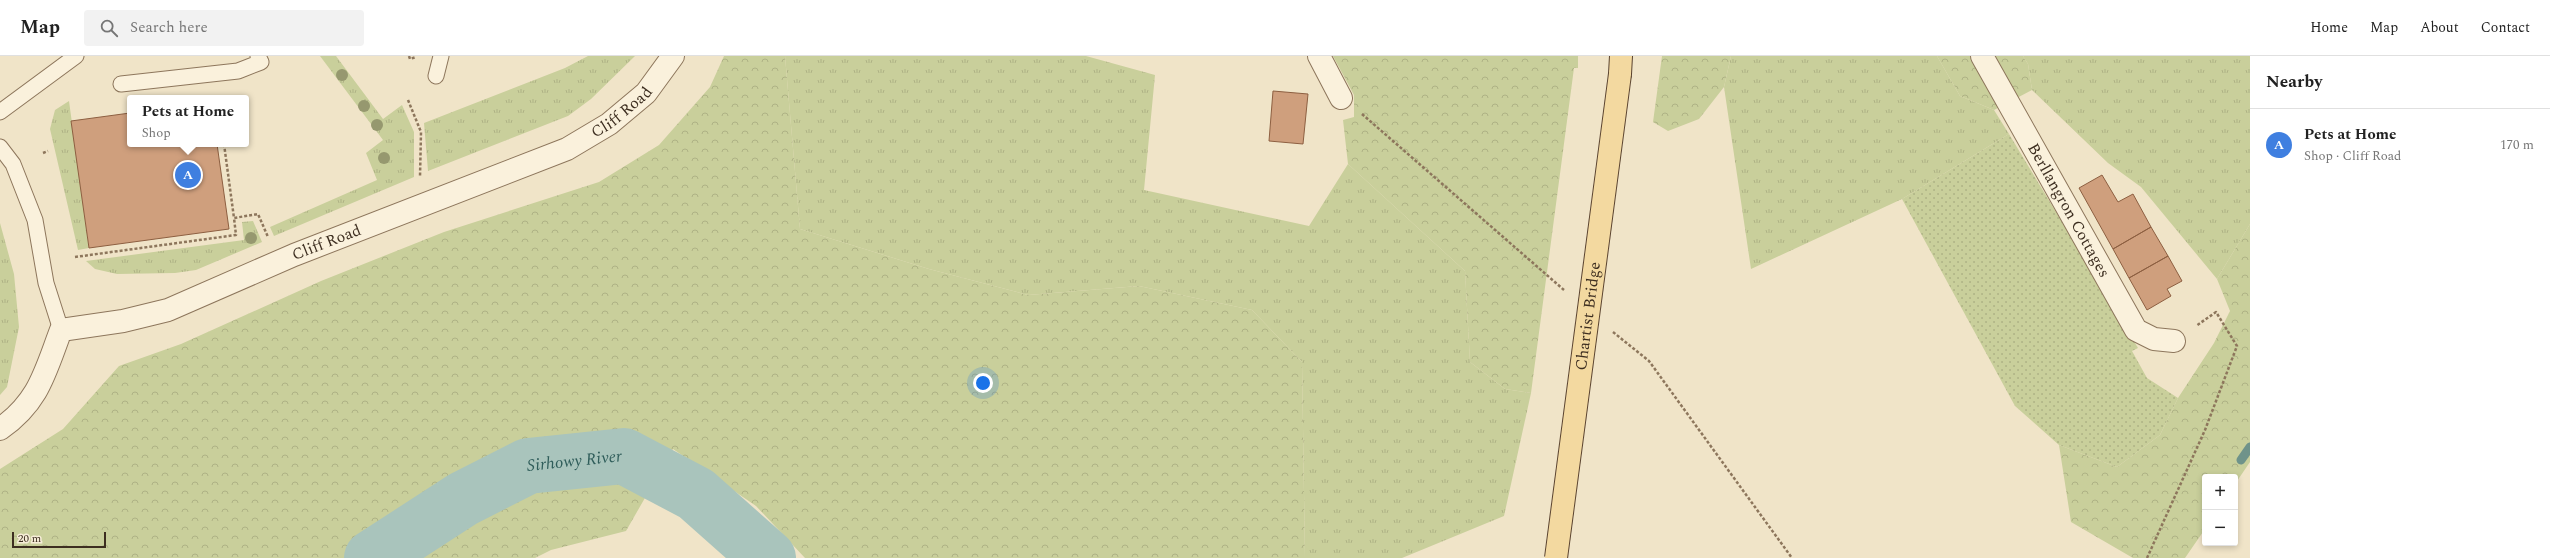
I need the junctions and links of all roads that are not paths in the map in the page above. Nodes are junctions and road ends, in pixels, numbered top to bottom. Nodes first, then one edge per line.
1 (76, 56) edge
2 (258, 56) edge
3 (442, 56) edge
4 (673, 56) edge
5 (1982, 56) edge
6 (1325, 58) edge
7 (1621, 65) edge
8 (436, 76) dead end
9 (121, 84) dead end
10 (1341, 98) dead end
11 (0, 112) edge
12 (0, 147) edge
13 (61, 330) junction
14 (2174, 341) road end
15 (0, 429) edge
16 (1556, 558) edge

1 - 11 lane
2 - 9 lane
3 - 8 lane
4 - 13 street, Cliff Road
5 - 14 street, Berllangron Cottages
6 - 10 street
7 - 16 main road, Chartist Bridge, bridge
12 - 13 lane
13 - 15 street

